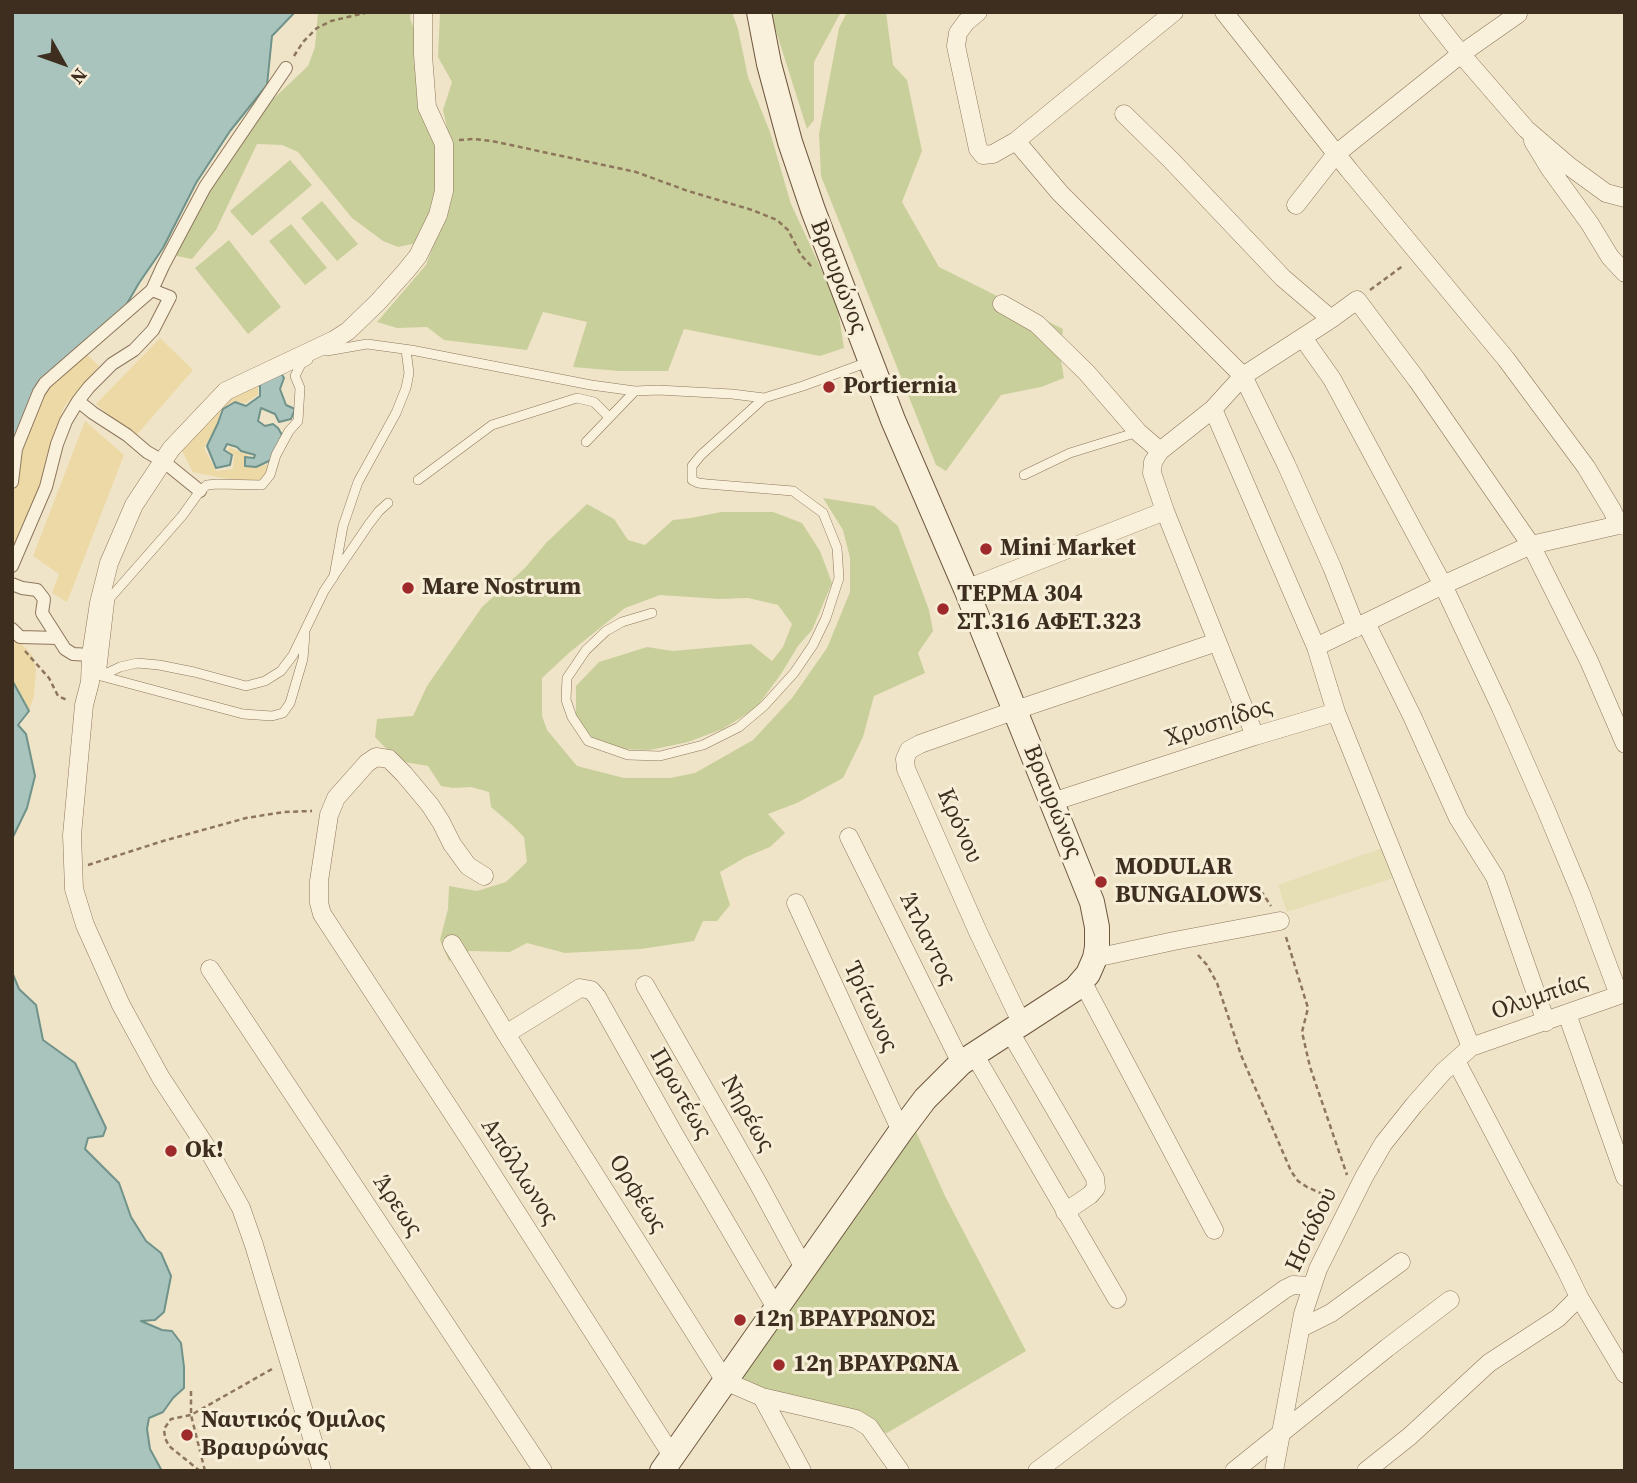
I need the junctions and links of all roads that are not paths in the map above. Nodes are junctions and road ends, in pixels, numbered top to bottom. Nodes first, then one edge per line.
1 (424, 12) edge
2 (758, 12) edge
3 (978, 12) edge
4 (1174, 12) edge
5 (1224, 12) edge
6 (1428, 12) edge
7 (1518, 14) edge
8 (1461, 54) junction
9 (286, 68) road end
10 (1124, 114) dead end
11 (1526, 129) junction
12 (1016, 141) junction
13 (1336, 154) junction
14 (1625, 198) edge
15 (1296, 205) dead end
16 (1625, 273) edge
17 (152, 290) junction
18 (1002, 304) dead end
19 (1331, 319) junction
20 (1303, 338) junction
21 (406, 350) junction
22 (870, 361) junction
23 (1243, 376) junction
24 (635, 391) junction
25 (764, 398) junction
26 (79, 401) junction
27 (1213, 409) junction
28 (609, 416) junction
29 (1138, 432) junction
30 (586, 442) dead end
31 (1160, 451) junction
32 (163, 461) junction
33 (1024, 475) dead end
34 (418, 480) dead end
35 (12, 482) edge
36 (200, 491) junction
37 (388, 503) dead end
38 (1165, 511) junction
39 (1622, 525) edge
40 (1531, 545) junction
41 (12, 566) edge
42 (334, 576) junction
43 (12, 584) edge
44 (1443, 585) junction
45 (966, 589) junction
46 (652, 613) dead end
47 (1361, 625) junction
48 (305, 631) junction
49 (16, 633) edge
50 (58, 638) junction
51 (1217, 642) junction
52 (1316, 647) junction
53 (91, 655) junction
54 (95, 675) junction
55 (1016, 710) junction
56 (1336, 712) junction
57 (1255, 736) junction
58 (1625, 744) edge
59 (1052, 802) junction
60 (849, 837) dead end
61 (484, 876) dead end
62 (796, 903) dead end
63 (1280, 921) road end
64 (452, 944) dead end
65 (1095, 958) junction
66 (210, 969) dead end
67 (1082, 981) junction
68 (645, 985) dead end
69 (1622, 994) edge
70 (1567, 1014) junction
71 (1546, 1022) junction
72 (1016, 1028) junction
73 (506, 1034) junction
74 (1471, 1047) junction
75 (968, 1058) junction
76 (1456, 1061) junction
77 (901, 1131) junction
78 (1625, 1177) edge
79 (1065, 1212) junction
80 (1214, 1230) dead end
81 (1401, 1262) dead end
82 (804, 1268) junction
83 (1312, 1286) junction
84 (1579, 1297) junction
85 (1117, 1299) dead end
86 (1450, 1300) dead end
87 (776, 1308) junction
88 (1301, 1328) junction
89 (1625, 1374) edge
90 (725, 1381) junction
91 (762, 1398) junction
92 (1281, 1432) junction
93 (667, 1464) edge
94 (322, 1471) edge
95 (543, 1471) edge
96 (802, 1471) edge
97 (900, 1471) edge
98 (1037, 1471) edge
99 (1234, 1471) edge
100 (1274, 1471) edge
101 (1366, 1471) edge

1 - 32 street
2 - 22 main road, Βραυρώνος
3 - 12 street
4 - 12 street
5 - 13 street
6 - 8 street
7 - 8 street
8 - 11 street
8 - 13 street
9 - 17 street
10 - 19 street
11 - 14 street
11 - 16 street
12 - 23 street
13 - 15 street
13 - 39 street
17 - 26 street
17 - 35 street
18 - 29 street
19 - 20 street
19 - 40 street
20 - 23 street
20 - 44 street
21 - 24 lane
21 - 36 lane
21 - 42 lane
22 - 25 lane
22 - 45 main road, Βραυρώνος
23 - 27 street
23 - 47 street
24 - 25 lane
24 - 28 lane
25 - 46 lane
26 - 32 street
26 - 41 street
27 - 31 street
27 - 52 street
28 - 30 lane
28 - 34 lane
29 - 31 street
29 - 33 lane
31 - 38 street
32 - 36 street
32 - 53 street
36 - 54 lane
37 - 42 lane
38 - 45 street
38 - 51 street
39 - 40 street
40 - 44 street
40 - 58 street
42 - 48 lane
43 - 50 street
44 - 47 street
44 - 69 street
45 - 55 main road, Βραυρώνος
47 - 52 street
47 - 71 street
48 - 54 lane
48 - 54 lane
49 - 50 street
50 - 53 street
51 - 55 street
51 - 57 street
52 - 56 street
53 - 54 street
54 - 94 street
55 - 59 main road, Βραυρώνος
55 - 72 street, Κρόνου
56 - 57 street, Χρυσηίδος
56 - 74 street
57 - 59 street, Χρυσηίδος
59 - 65 main road, Βραυρώνος
60 - 75 street, Άτλαντος
61 - 93 street, Απόλλωνος
62 - 77 street, Τρίτωνος
63 - 65 street
64 - 73 street, Ορφέως
65 - 67 main road, Βραυρώνος
66 - 95 street, Άρεως
67 - 72 main road, Βραυρώνος
67 - 80 street
68 - 82 street, Νηρέως
69 - 70 street, Ολυμπίας
70 - 71 street, Ολυμπίας
70 - 78 street
71 - 74 street, Ολυμπίας
72 - 75 main road, Βραυρώνος
72 - 79 street
73 - 87 street, Πρωτέως
73 - 90 street, Ορφέως
74 - 76 street, Ησιόδου
75 - 77 main road, Βραυρώνος
75 - 79 street, Άτλαντος
76 - 83 street, Ησιόδου
76 - 84 street
77 - 82 main road, Βραυρώνος
79 - 85 street, Άτλαντος
81 - 88 street
82 - 87 main road, Βραυρώνος
83 - 88 street, Ησιόδου
83 - 98 street
84 - 89 street
84 - 101 street
86 - 92 street
87 - 90 main road, Βραυρώνος
88 - 92 street, Ησιόδου
90 - 91 street
90 - 93 main road, Βραυρώνος
91 - 96 street
91 - 97 street
92 - 99 street
92 - 100 street, Ησιόδου

